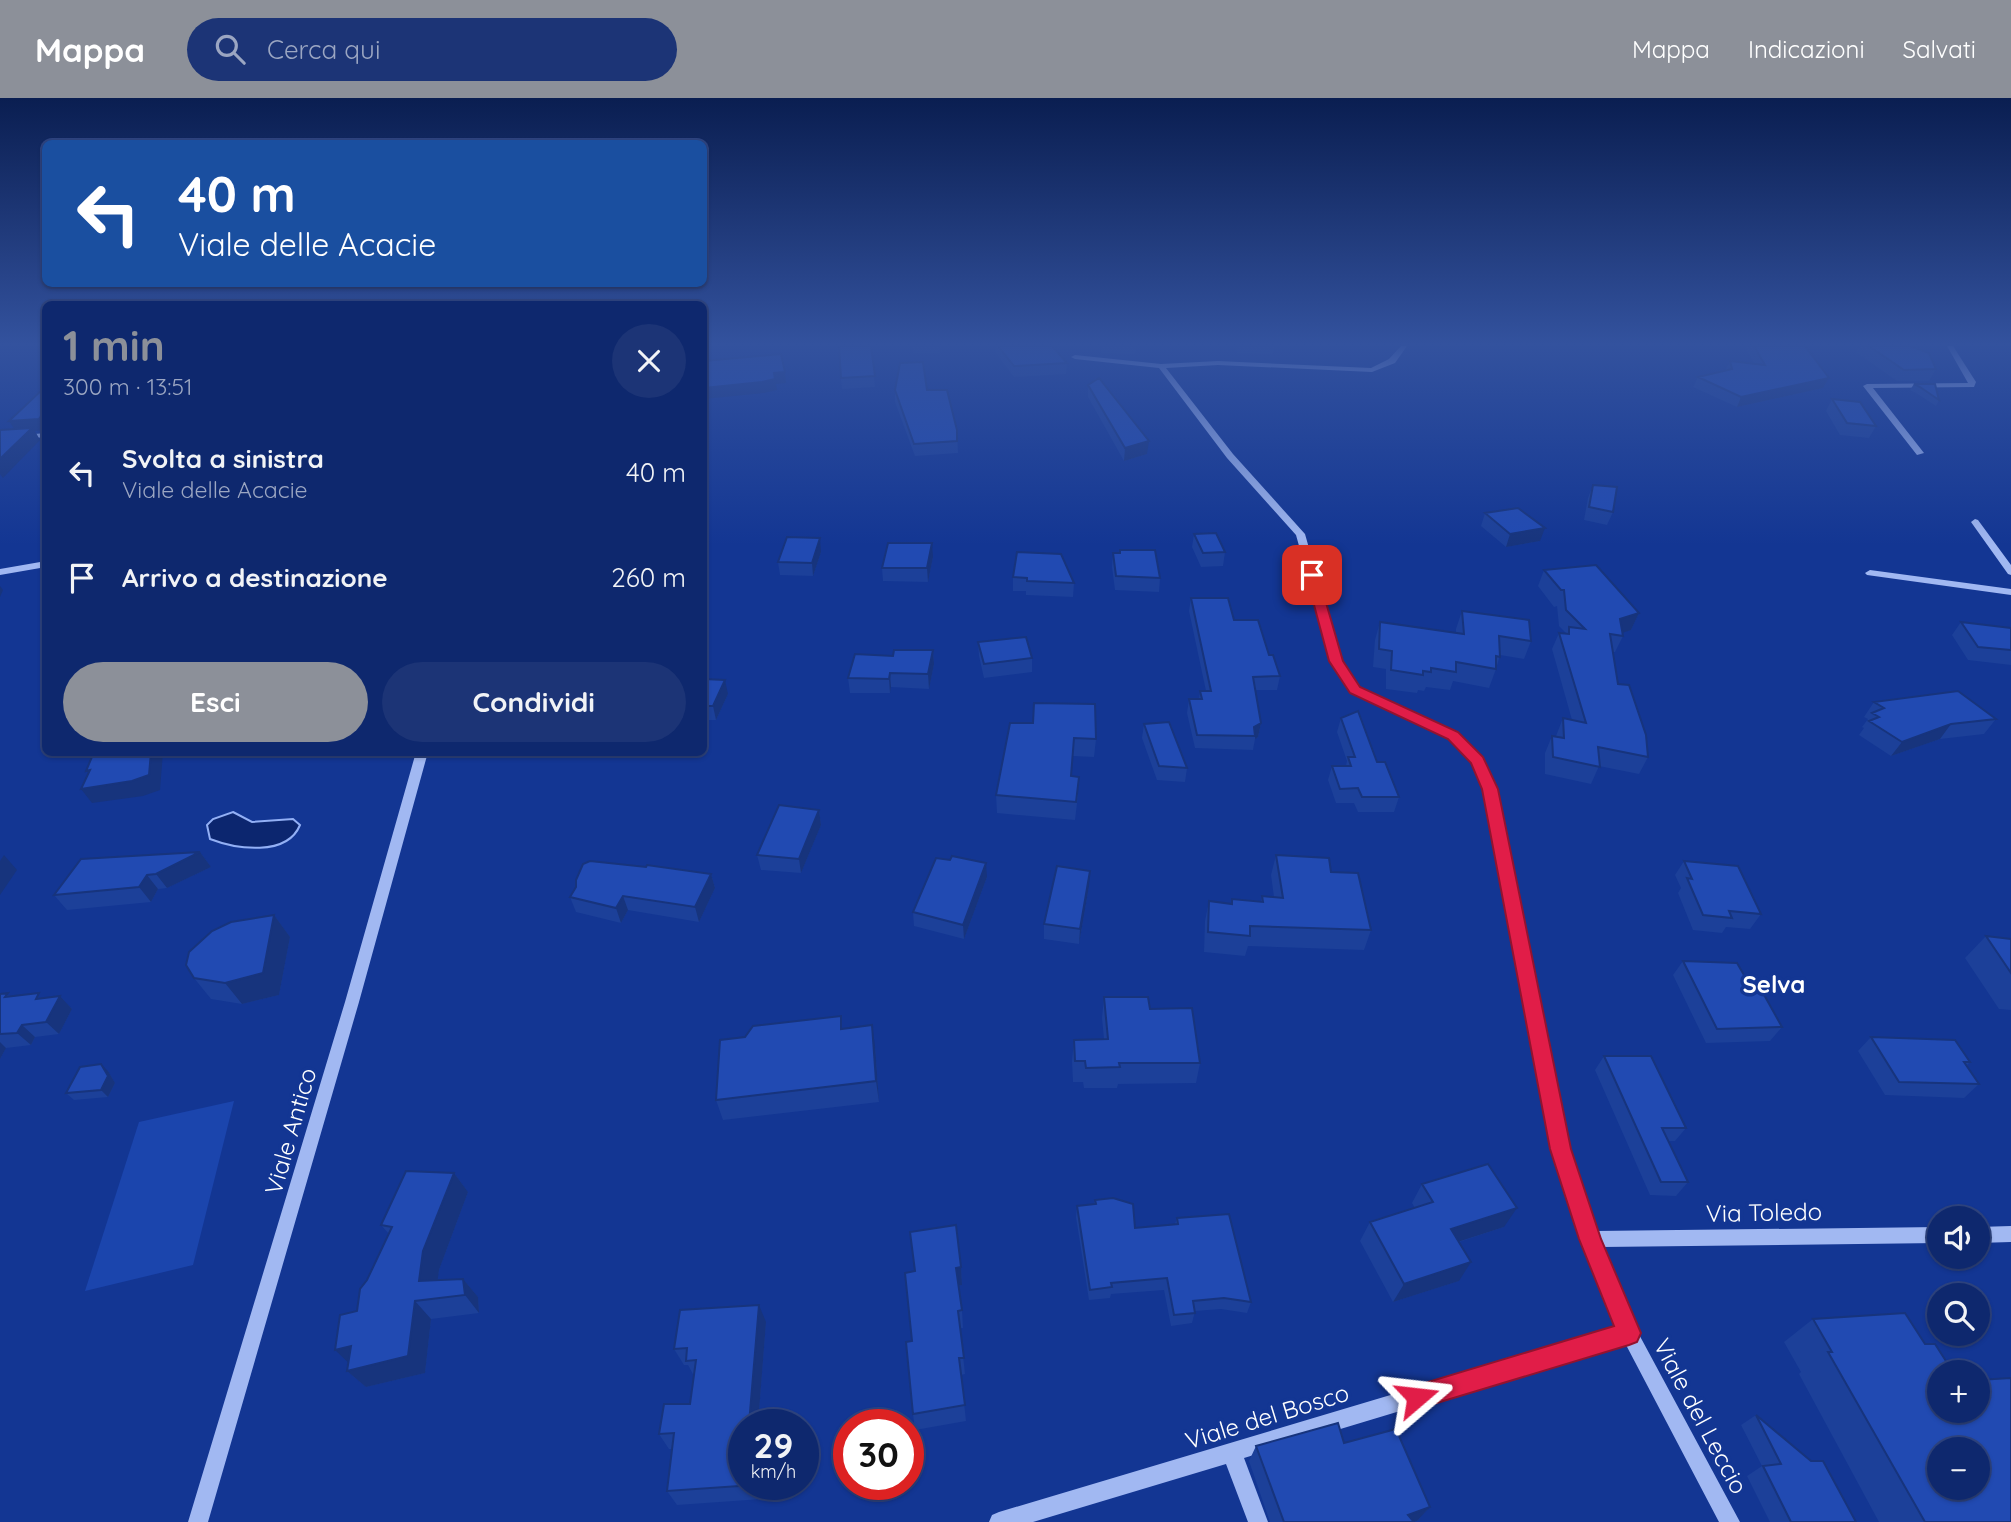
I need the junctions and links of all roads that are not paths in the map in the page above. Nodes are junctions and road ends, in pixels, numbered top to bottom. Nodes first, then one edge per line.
1 (1197, 412) edge
2 (1888, 412) edge
3 (42, 435) edge
4 (0, 439) edge
5 (1920, 453) dead end
6 (1975, 522) dead end
7 (2006, 558) edge
8 (42, 565) edge
9 (0, 572) edge
10 (2011, 572) edge
11 (1870, 573) dead end
12 (2011, 592) edge
13 (421, 756) edge
14 (2011, 1234) edge
15 (1927, 1235) edge
16 (1990, 1235) edge
17 (1590, 1239) junction
18 (1629, 1333) junction
19 (1232, 1452) junction
20 (198, 1522) edge
21 (999, 1522) edge
22 (1258, 1522) edge
23 (1730, 1522) edge

1 - 17 street, Viale del Leccio
2 - 5 street
3 - 4 street
6 - 7 street
7 - 10 street
8 - 9 street
11 - 12 street
13 - 20 street, Viale Antico
14 - 16 street
15 - 17 street, Via Toledo
17 - 18 street, Viale del Leccio
18 - 19 street, Viale del Bosco
18 - 23 street, Viale del Leccio
19 - 21 street, Viale del Bosco
19 - 22 street

